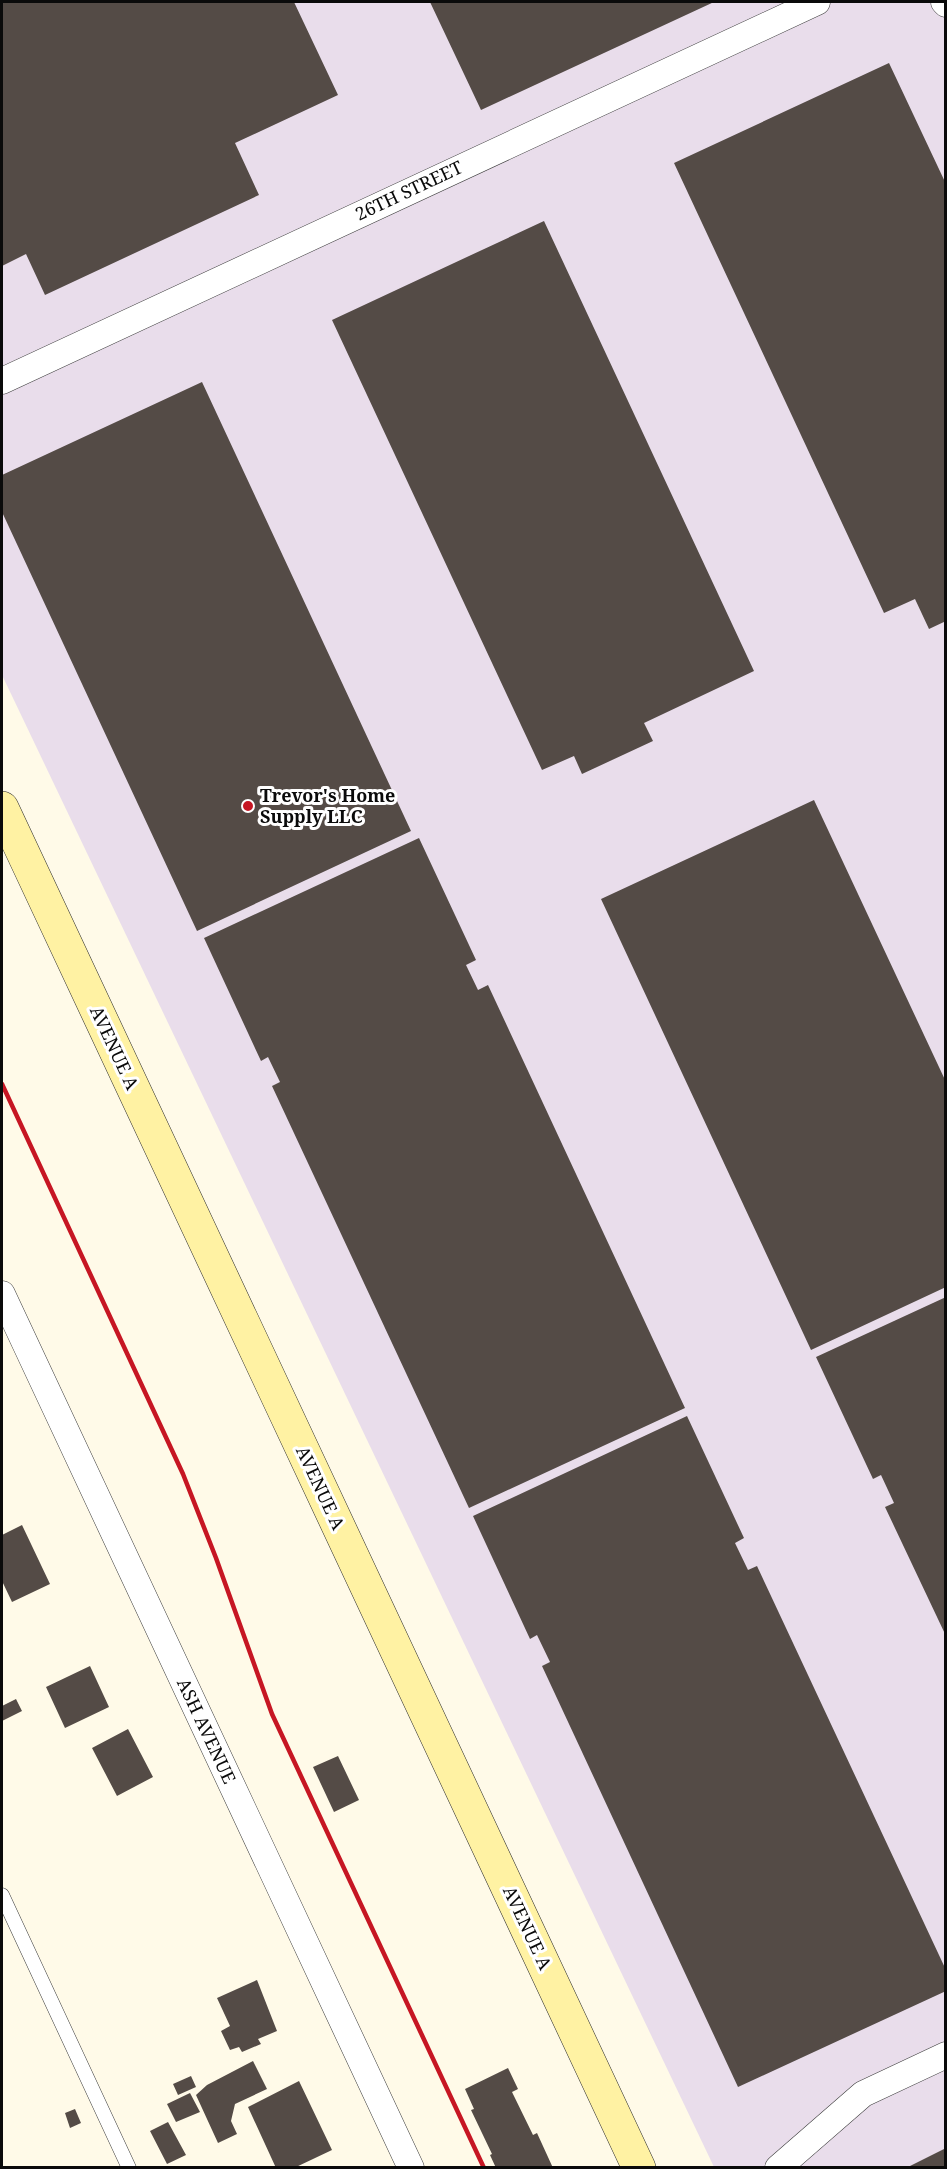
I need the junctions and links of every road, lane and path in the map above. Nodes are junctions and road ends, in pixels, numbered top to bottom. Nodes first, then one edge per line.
1 (817, 2) edge
2 (2, 381) edge
3 (2, 808) edge
4 (2, 1294) edge
5 (2, 1895) edge
6 (945, 2055) edge
7 (129, 2168) edge
8 (411, 2168) edge
9 (639, 2168) edge
10 (778, 2168) edge

1 - 2 street, 26TH STREET
3 - 9 main road, AVENUE A
4 - 8 street, ASH AVENUE
5 - 7 lane
6 - 10 street

